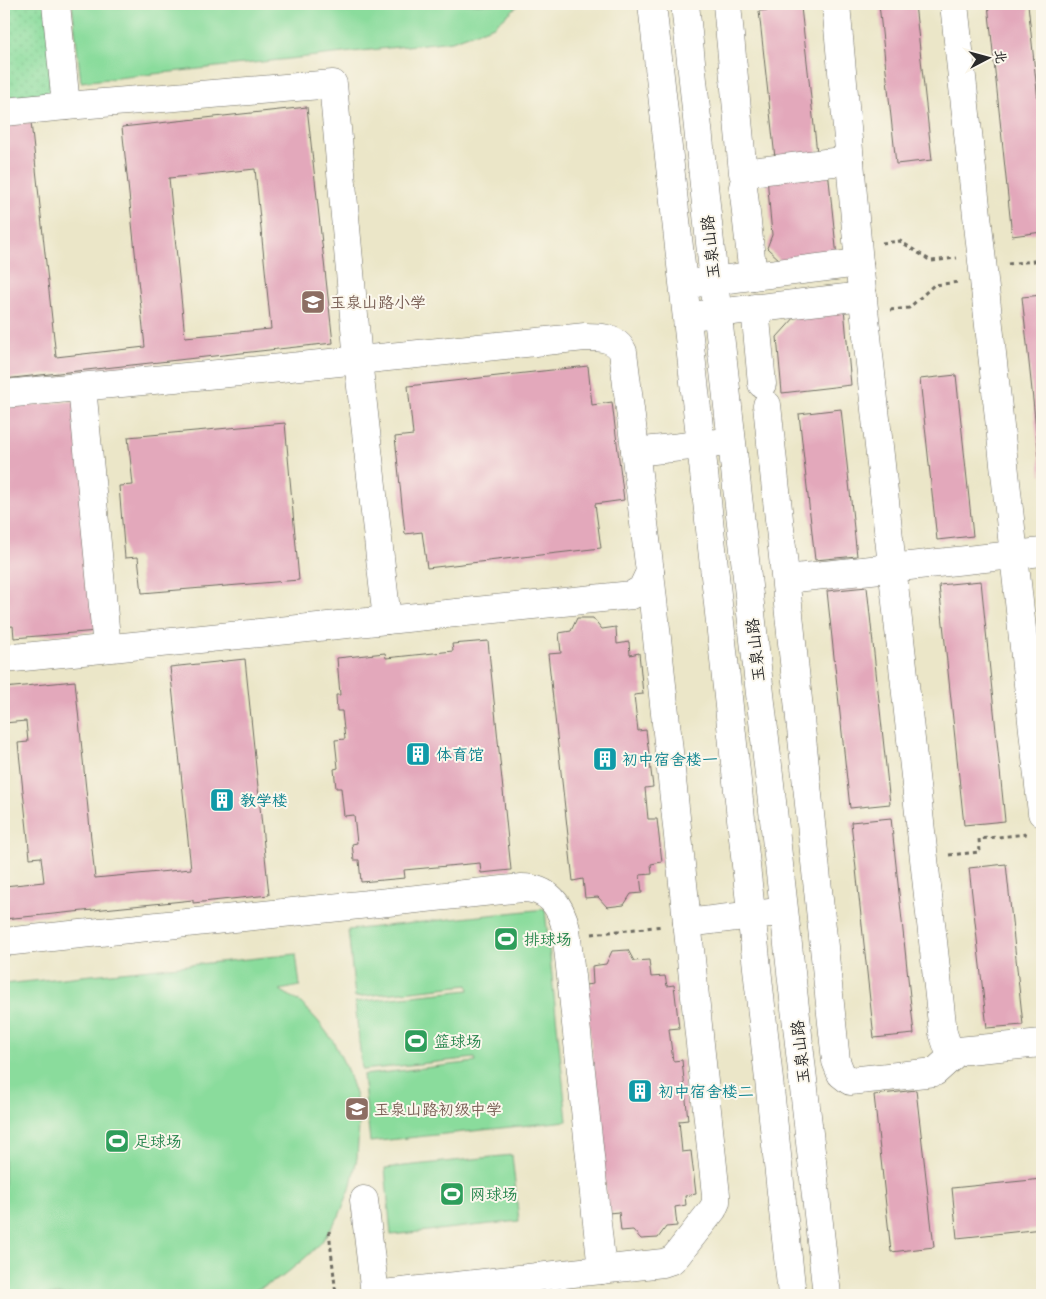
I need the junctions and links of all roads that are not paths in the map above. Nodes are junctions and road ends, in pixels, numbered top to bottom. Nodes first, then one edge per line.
1 (56, 4) edge
2 (652, 4) edge
3 (685, 4) edge
4 (727, 4) edge
5 (836, 4) edge
6 (954, 4) edge
7 (66, 106) junction
8 (4, 112) edge
9 (850, 160) junction
10 (743, 186) dead end
11 (859, 255) junction
12 (753, 276) junction
13 (714, 281) junction
14 (683, 285) junction
15 (864, 304) junction
16 (755, 308) junction
17 (717, 313) junction
18 (687, 316) junction
19 (358, 360) junction
20 (82, 387) junction
21 (4, 394) edge
22 (732, 442) junction
23 (701, 445) junction
24 (635, 452) junction
25 (1042, 552) edge
26 (1014, 555) junction
27 (893, 568) junction
28 (650, 572) junction
29 (786, 579) junction
30 (387, 620) junction
31 (107, 648) junction
32 (4, 659) edge
33 (1038, 823) edge
34 (784, 912) junction
35 (751, 915) junction
36 (687, 923) junction
37 (4, 942) edge
38 (1042, 1042) edge
39 (958, 1051) junction
40 (364, 1200) dead end
41 (602, 1270) junction
42 (506, 1288) edge
43 (374, 1295) edge
44 (792, 1295) edge
45 (827, 1295) edge

1 - 7 street
2 - 14 street, 玉泉山路
3 - 13 street, 玉泉山路
4 - 9 street
5 - 9 street
6 - 26 street
7 - 8 street
7 - 19 street
9 - 11 street
10 - 12 street
11 - 12 street
11 - 15 street
12 - 13 street
13 - 14 street
13 - 17 street, 玉泉山路
14 - 18 street, 玉泉山路
15 - 16 street
15 - 27 street
16 - 17 street
16 - 29 street
17 - 18 street
17 - 22 street, 玉泉山路
18 - 23 street, 玉泉山路
19 - 20 street
19 - 24 street
19 - 30 street
20 - 21 street
20 - 31 street
22 - 23 street
22 - 34 street, 玉泉山路
23 - 24 street
23 - 35 street, 玉泉山路
24 - 28 street
25 - 26 street
26 - 27 street
26 - 33 street
27 - 29 street
27 - 39 street
28 - 30 street
28 - 36 street
29 - 39 street
30 - 31 street
31 - 32 street
34 - 35 street
34 - 45 street, 玉泉山路
35 - 36 street
35 - 44 street, 玉泉山路
36 - 41 street
37 - 41 street
38 - 39 street
40 - 43 street
41 - 42 street
42 - 43 street

